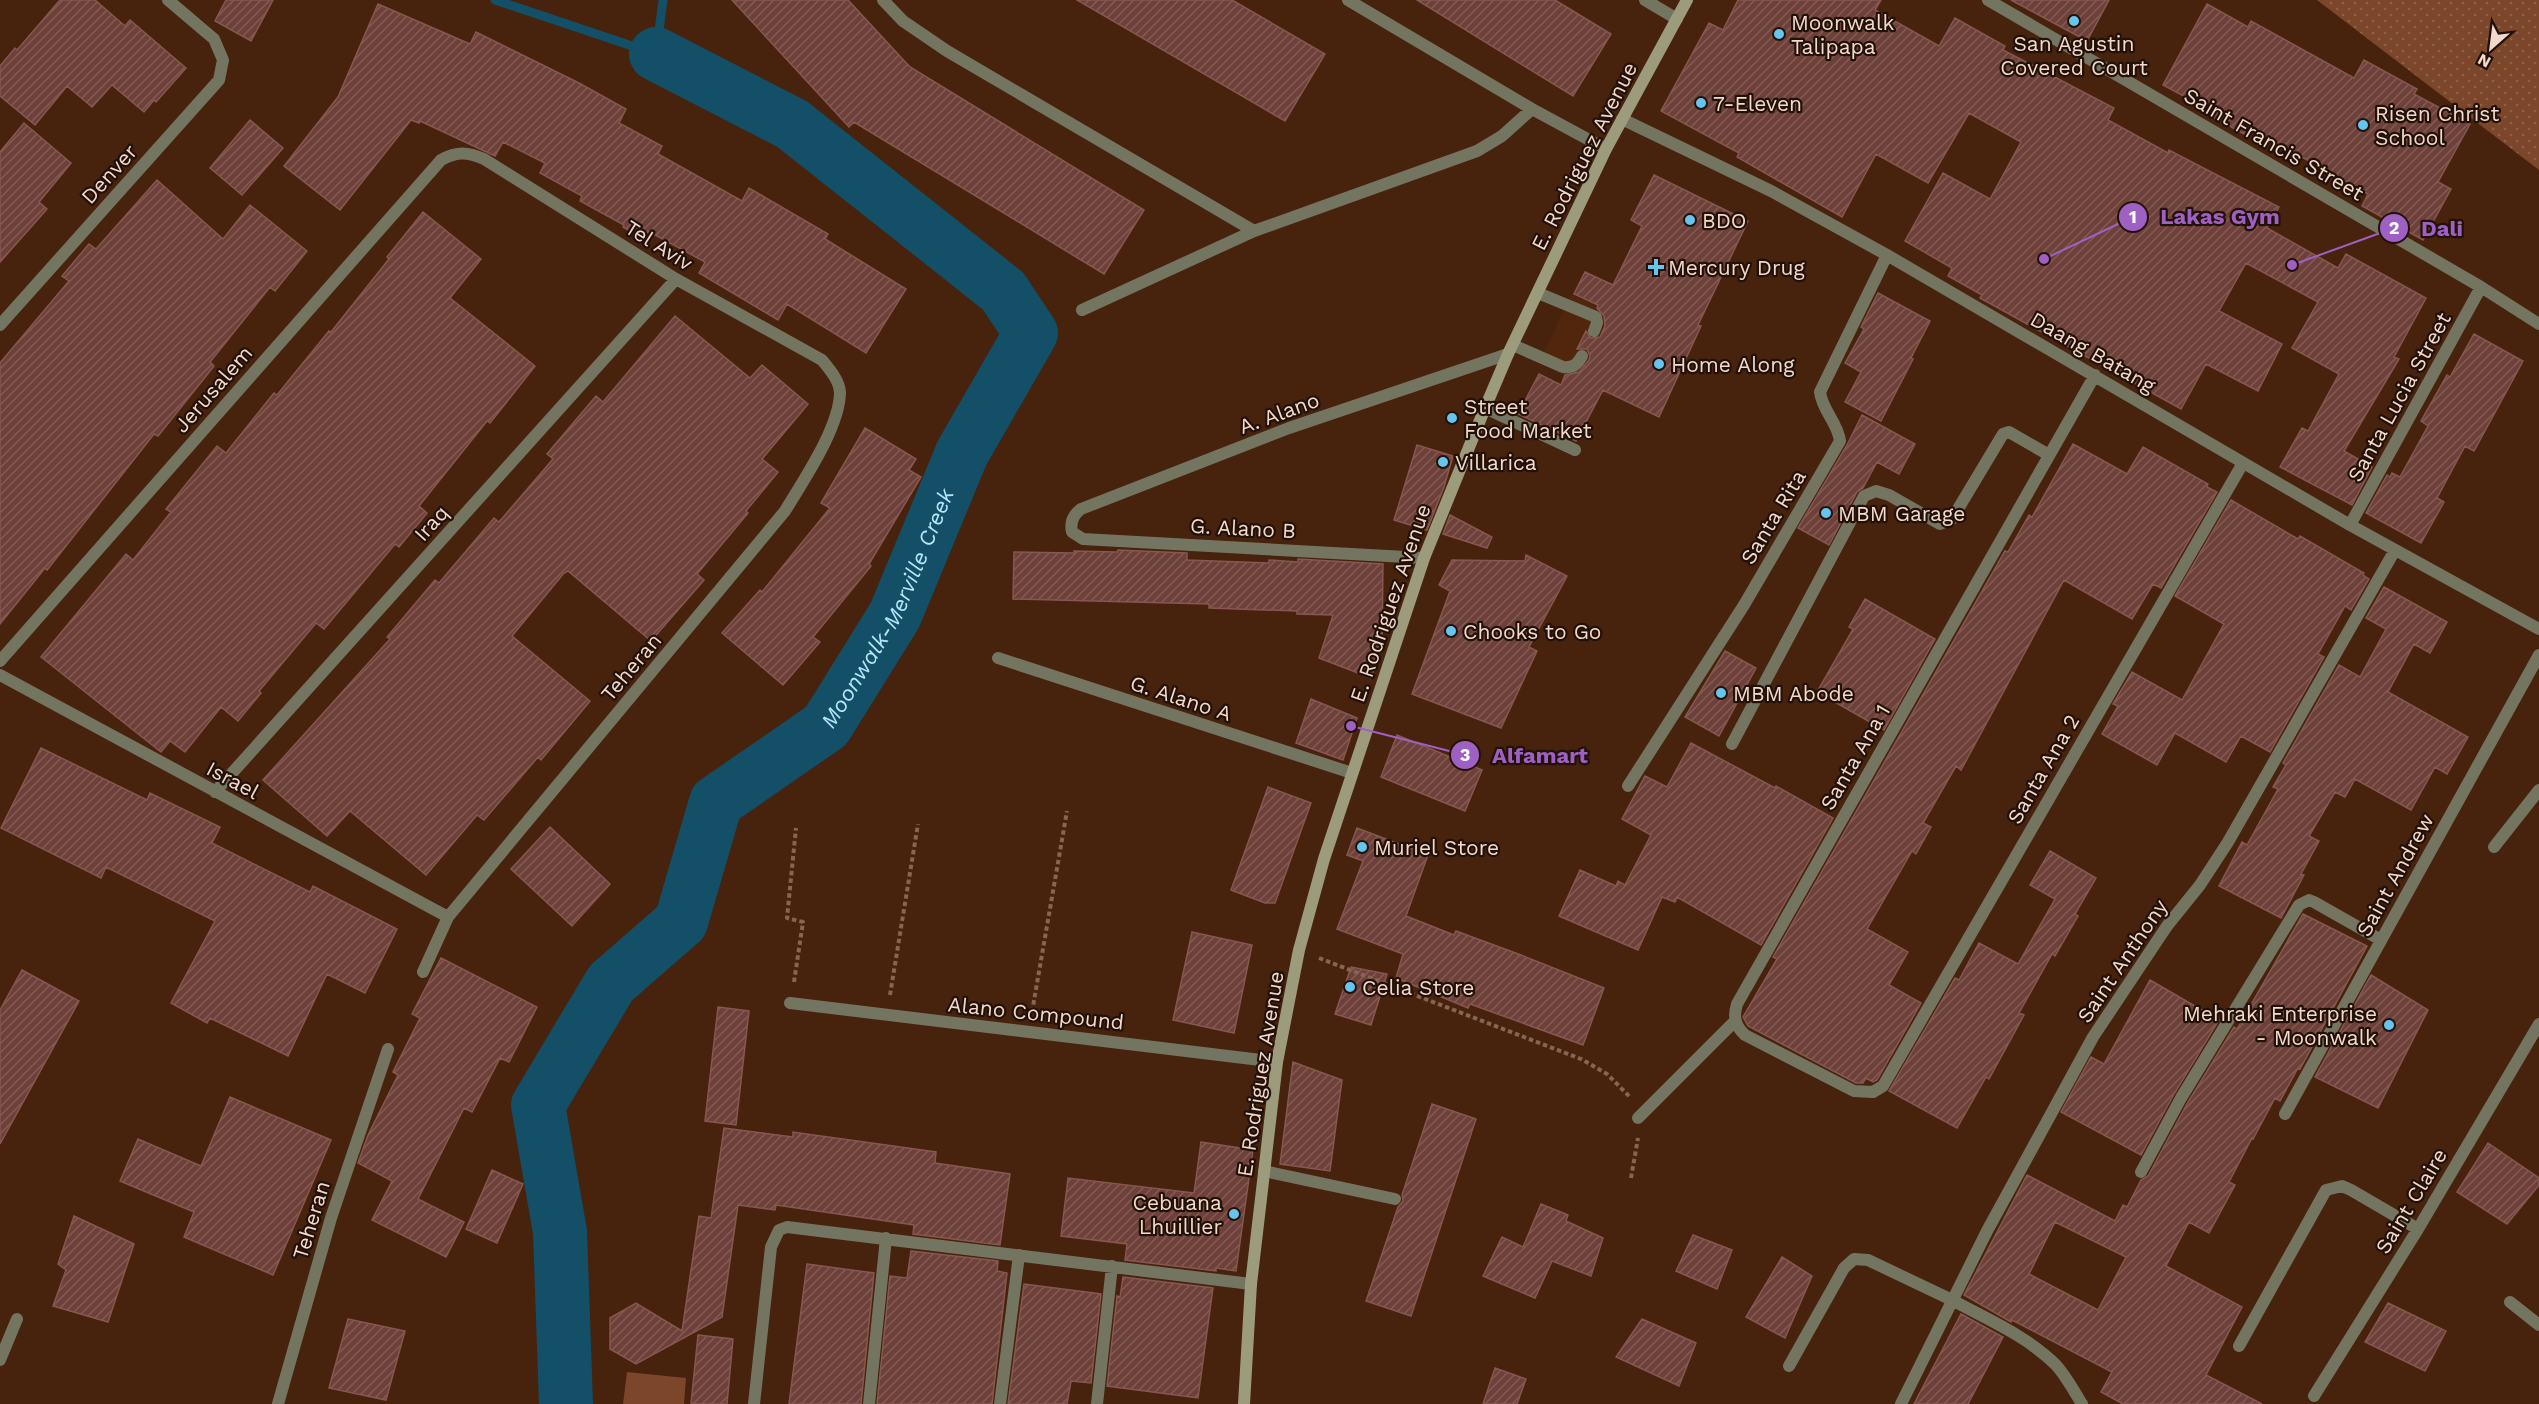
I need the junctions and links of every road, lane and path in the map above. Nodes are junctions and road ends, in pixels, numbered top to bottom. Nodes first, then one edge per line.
1 (168, 0) edge
2 (883, 0) edge
3 (1347, 0) edge
4 (1645, 0) edge
5 (1687, 0) edge
6 (1988, 0) edge
7 (1677, 19) junction
8 (1532, 109) junction
9 (1622, 119) junction
10 (1606, 149) junction
11 (461, 152) joint
12 (1254, 231) junction
13 (1887, 255) junction
14 (676, 279) junction
15 (2481, 287) junction
16 (1538, 293) junction
17 (1082, 310) dead end
18 (2539, 324) edge
19 (0, 326) edge
20 (1594, 331) dead end
21 (1510, 350) junction
22 (1582, 356) dead end
23 (834, 375) joint
24 (2095, 375) junction
25 (1485, 408) junction
26 (1575, 450) dead end
27 (2049, 455) junction
28 (2243, 463) junction
29 (1072, 522) joint
30 (2350, 525) junction
31 (2395, 550) junction
32 (1424, 558) junction
33 (2539, 629) edge
34 (2539, 655) edge
35 (998, 658) dead end
36 (0, 661) edge
37 (0, 675) edge
38 (1732, 744) dead end
39 (1352, 773) junction
40 (1628, 786) dead end
41 (2539, 790) edge
42 (215, 792) junction
43 (1067, 811) dead end
44 (918, 824) dead end
45 (796, 828) dead end
46 (2494, 847) dead end
47 (448, 917) junction
48 (2381, 940) junction
49 (1299, 950) junction
50 (423, 972) dead end
51 (790, 1003) joint
52 (886, 1016) junction
53 (1735, 1021) junction
54 (2539, 1024) edge
55 (1029, 1031) junction
56 (388, 1049) dead end
57 (1277, 1062) junction
58 (2285, 1114) dead end
59 (1638, 1118) junction
60 (1264, 1170) junction
61 (2140, 1172) dead end
62 (1631, 1178) dead end
63 (1395, 1199) dead end
64 (2418, 1229) junction
65 (886, 1238) junction
66 (1019, 1255) junction
67 (1113, 1266) junction
68 (1251, 1284) junction
69 (1952, 1300) junction
70 (2510, 1302) dead end
71 (17, 1319) dead end
72 (2539, 1324) edge
73 (2239, 1346) dead end
74 (0, 1360) edge
75 (1789, 1366) dead end
76 (2314, 1396) dead end
77 (278, 1404) edge
78 (754, 1404) edge
79 (869, 1404) edge
80 (999, 1404) edge
81 (1097, 1404) edge
82 (1244, 1404) edge
83 (1901, 1404) edge
84 (2082, 1404) edge

1 - 19 street, Denver
2 - 12 street
3 - 8 street
4 - 7 street
5 - 7 main road, E. Rodriguez Avenue
6 - 15 street, Saint Francis Street
7 - 9 main road, E. Rodriguez Avenue
8 - 10 street
8 - 12 street
9 - 10 main road, E. Rodriguez Avenue
9 - 13 street, Daang Batang
10 - 16 main road, E. Rodriguez Avenue
11 - 14 street, Tel Aviv
11 - 36 street, Jerusalem
12 - 17 street
13 - 24 street, Daang Batang
13 - 40 street, Santa Rita
14 - 23 street, Tel Aviv
14 - 42 street, Iraq
15 - 18 street, Saint Francis Street
15 - 30 street, Santa Lucia Street
16 - 20 street
16 - 21 main road, E. Rodriguez Avenue
21 - 22 street
21 - 25 main road, E. Rodriguez Avenue
21 - 29 street, A. Alano
23 - 47 street, Teheran
24 - 27 street, Santa Ana 1
24 - 28 street, Daang Batang
25 - 26 street
25 - 32 main road, E. Rodriguez Avenue
27 - 38 street
27 - 53 street, Santa Ana 1
28 - 30 street, Daang Batang
28 - 53 street, Santa Ana 2
29 - 32 street, G. Alano B
30 - 31 street, Daang Batang
31 - 33 street, Daang Batang
31 - 69 street, Saint Anthony
32 - 39 main road, E. Rodriguez Avenue
34 - 48 street, Saint Andrew
35 - 39 street, G. Alano A
37 - 42 street, Israel
39 - 49 main road, E. Rodriguez Avenue
41 - 46 street
42 - 47 street, Israel
43 - 55 path
44 - 52 path
45 - 51 path
47 - 50 street, Teheran
48 - 58 street, Saint Andrew
48 - 61 street
49 - 57 main road, E. Rodriguez Avenue
49 - 59 path
51 - 52 street, Alano Compound
52 - 55 street, Alano Compound
53 - 59 street
54 - 64 street, Saint Claire
55 - 57 street, Alano Compound
56 - 77 street, Teheran
57 - 60 main road, E. Rodriguez Avenue
59 - 62 path
60 - 63 street
60 - 68 main road, E. Rodriguez Avenue
64 - 73 street
64 - 76 street, Saint Claire
65 - 66 street
65 - 78 street
65 - 79 street
66 - 67 street
66 - 80 street
67 - 68 street
67 - 81 street
68 - 82 main road, E. Rodriguez Avenue
69 - 75 street
69 - 83 street, Saint Anthony
69 - 84 street
70 - 72 street
71 - 74 street

